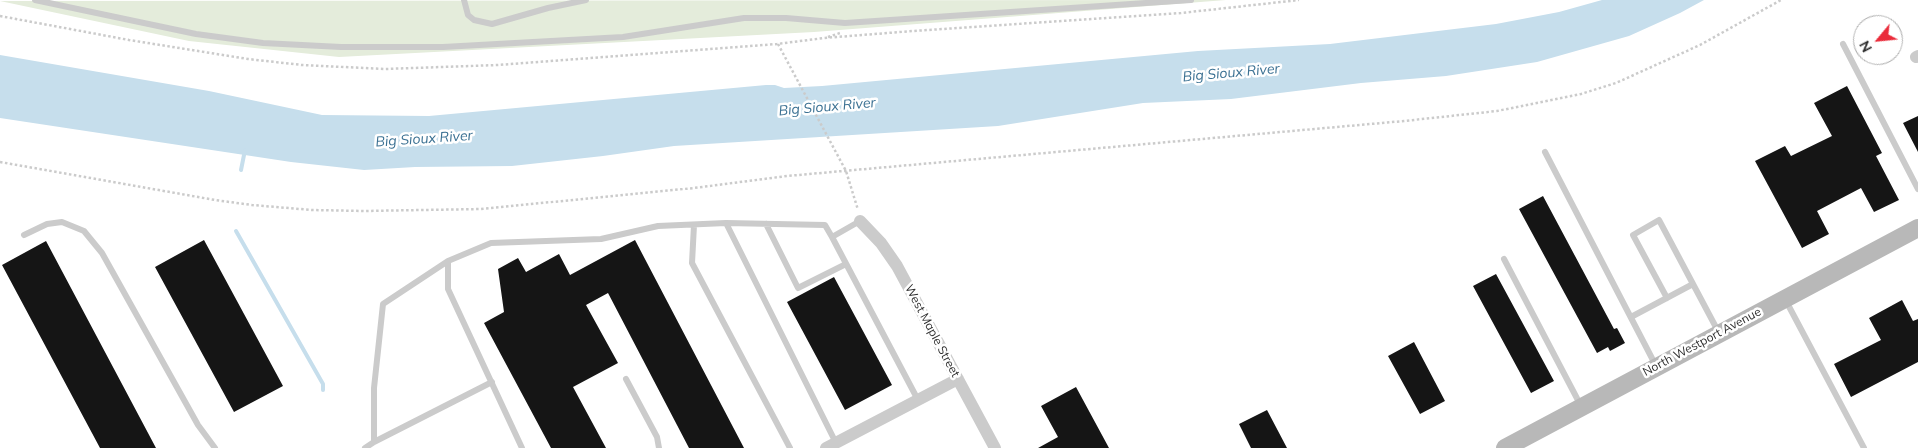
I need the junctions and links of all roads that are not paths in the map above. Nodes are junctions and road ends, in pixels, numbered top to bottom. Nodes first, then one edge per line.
1 (35, 0) edge
2 (464, 0) edge
3 (586, 0) edge
4 (1191, 0) edge
5 (1842, 44) dead end
6 (1545, 152) dead end
7 (1918, 189) edge
8 (860, 221) joint
9 (726, 223) junction
10 (766, 224) junction
11 (1918, 224) edge
12 (694, 225) junction
13 (1918, 228) edge
14 (24, 235) dead end
15 (832, 237) junction
16 (1899, 237) junction
17 (1504, 259) dead end
18 (448, 261) junction
19 (846, 264) junction
20 (1693, 284) junction
21 (1667, 298) junction
22 (1785, 298) junction
23 (1631, 317) junction
24 (1719, 333) junction
25 (1657, 367) junction
26 (626, 378) dead end
27 (958, 379) junction
28 (492, 382) junction
29 (918, 400) junction
30 (1582, 407) junction
31 (374, 442) junction
32 (831, 445) edge
33 (216, 448) edge
34 (366, 448) edge
35 (522, 448) edge
36 (659, 448) edge
37 (790, 448) edge
38 (995, 448) edge
39 (1504, 448) edge
40 (1864, 448) edge

1 - 4 lane
2 - 3 lane
5 - 7 lane
6 - 23 lane
8 - 15 lane
8 - 27 street, West Maple Street
9 - 10 lane
9 - 12 lane
9 - 32 lane
10 - 15 lane
10 - 19 lane
11 - 16 main road, North Westport Avenue
12 - 18 lane
12 - 37 lane
13 - 16 main road, North Westport Avenue
14 - 33 lane
15 - 19 lane
16 - 22 main road, North Westport Avenue
17 - 30 lane
18 - 28 lane
18 - 31 lane
19 - 29 lane
20 - 21 lane
20 - 21 lane
20 - 24 lane
21 - 23 lane
22 - 24 main road, North Westport Avenue
22 - 40 lane
23 - 25 lane
24 - 25 main road, North Westport Avenue
25 - 30 main road, North Westport Avenue
26 - 36 lane
27 - 29 street
27 - 38 street, West Maple Street
28 - 31 lane
28 - 35 lane
29 - 32 street
30 - 39 main road, North Westport Avenue
31 - 34 lane

